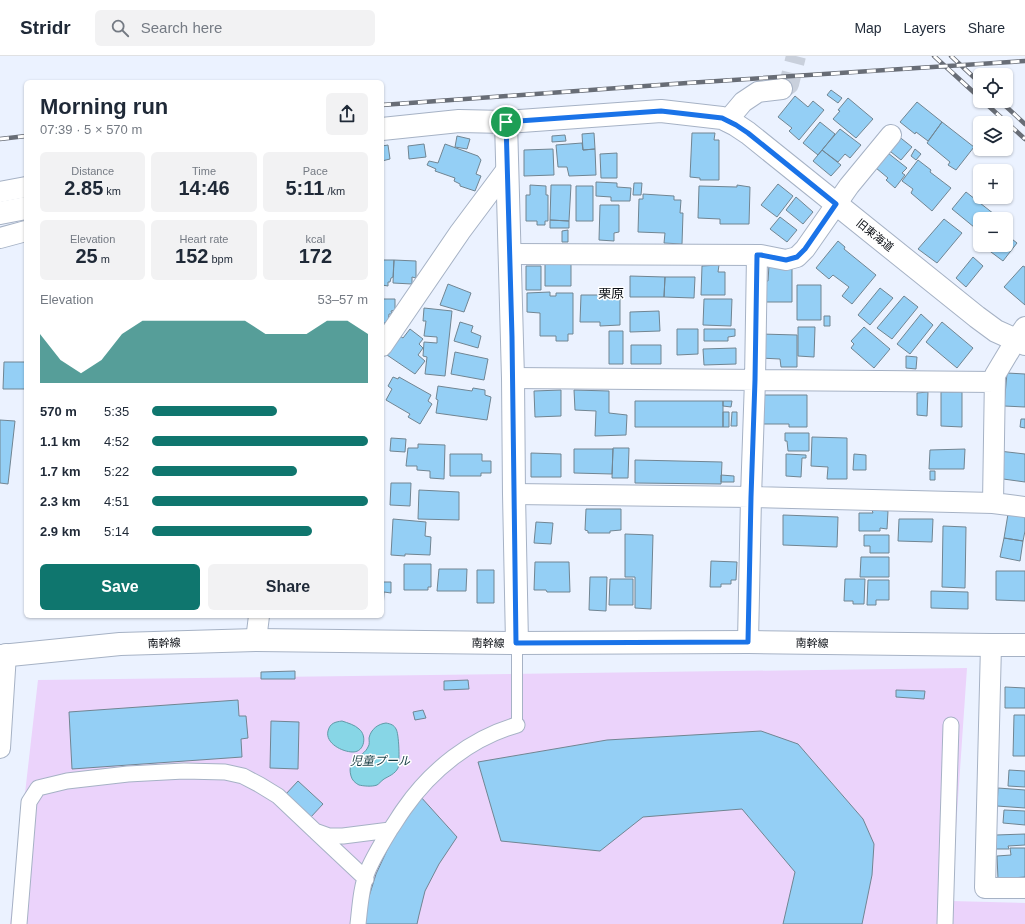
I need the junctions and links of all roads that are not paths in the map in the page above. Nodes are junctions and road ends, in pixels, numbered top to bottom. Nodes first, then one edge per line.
1 (782, 89) dead end
2 (727, 121) junction
3 (506, 122) junction
4 (384, 129) edge
5 (891, 135) dead end
6 (507, 169) junction
7 (24, 187) edge
8 (0, 192) edge
9 (836, 204) junction
10 (24, 208) edge
11 (0, 213) edge
12 (24, 232) edge
13 (0, 238) edge
14 (510, 254) junction
15 (757, 255) junction
16 (1022, 337) edge
17 (384, 343) edge
18 (513, 378) junction
19 (755, 380) junction
20 (995, 382) junction
21 (514, 494) junction
22 (751, 497) junction
23 (993, 503) junction
24 (1025, 507) edge
25 (259, 618) edge
26 (256, 640) junction
27 (748, 642) junction
28 (516, 643) junction
29 (1025, 645) edge
30 (991, 646) junction
31 (3, 655) edge
32 (517, 725) joint
33 (951, 725) dead end
34 (0, 748) edge
35 (390, 830) junction
36 (315, 831) junction
37 (366, 880) junction
38 (1025, 888) edge
39 (19, 924) edge
40 (358, 924) edge
41 (945, 924) edge

1 - 2 street
2 - 3 street, 旧東海道
2 - 9 street, 旧東海道
3 - 4 street, 旧東海道
3 - 6 street
5 - 9 street
6 - 14 street
6 - 17 street
7 - 8 street
9 - 15 street
9 - 16 street, 旧東海道
10 - 11 street
12 - 13 street
14 - 15 street
14 - 18 street
15 - 19 street
16 - 20 street
18 - 19 street
18 - 21 street
19 - 20 street
19 - 22 street
20 - 23 street
21 - 22 street
21 - 28 street
22 - 23 street
22 - 27 street
23 - 24 street
25 - 26 street
26 - 28 street, 南幹線
26 - 31 street, 南幹線
27 - 28 street, 南幹線
27 - 30 street, 南幹線
28 - 32 lane
29 - 30 street, 南幹線
30 - 38 street
31 - 34 street
32 - 35 street
33 - 41 street
35 - 36 street
35 - 37 street
36 - 37 street
36 - 39 street
37 - 40 street

